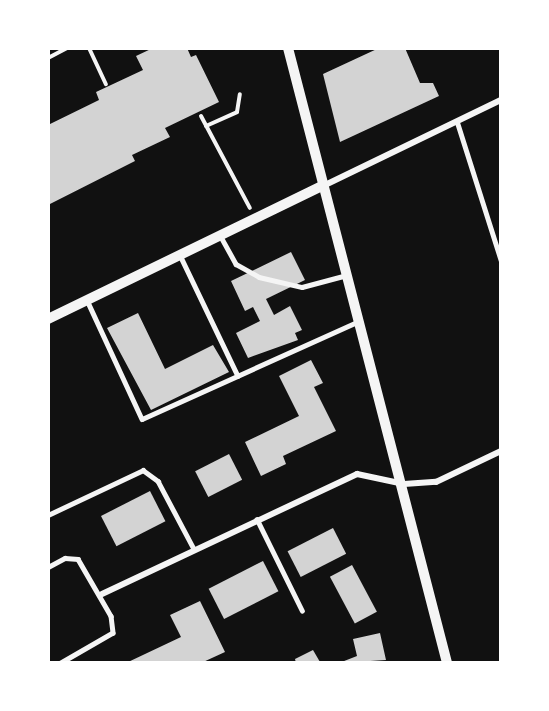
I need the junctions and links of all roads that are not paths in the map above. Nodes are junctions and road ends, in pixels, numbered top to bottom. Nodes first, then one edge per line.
1 (288, 48) edge
2 (501, 100) edge
3 (457, 121) junction
4 (322, 186) junction
5 (220, 236) junction
6 (180, 255) junction
7 (501, 260) edge
8 (347, 275) junction
9 (87, 300) junction
10 (48, 319) edge
11 (359, 321) junction
12 (238, 376) junction
13 (501, 451) edge
14 (404, 484) junction
15 (48, 515) edge
16 (257, 519) junction
17 (194, 549) junction
18 (48, 567) edge
19 (102, 594) junction
20 (302, 609) dead end
21 (61, 663) edge
22 (447, 663) edge

1 - 4 street
2 - 3 street
3 - 4 street
3 - 7 lane
4 - 5 street
4 - 8 street
5 - 6 street
5 - 8 lane
6 - 9 street
6 - 12 lane
8 - 11 street
9 - 10 street
9 - 12 lane
11 - 12 lane
11 - 14 street
13 - 14 street
14 - 16 street
14 - 22 street
15 - 17 lane
16 - 17 street
16 - 20 lane
17 - 19 street
18 - 19 lane
19 - 21 lane

